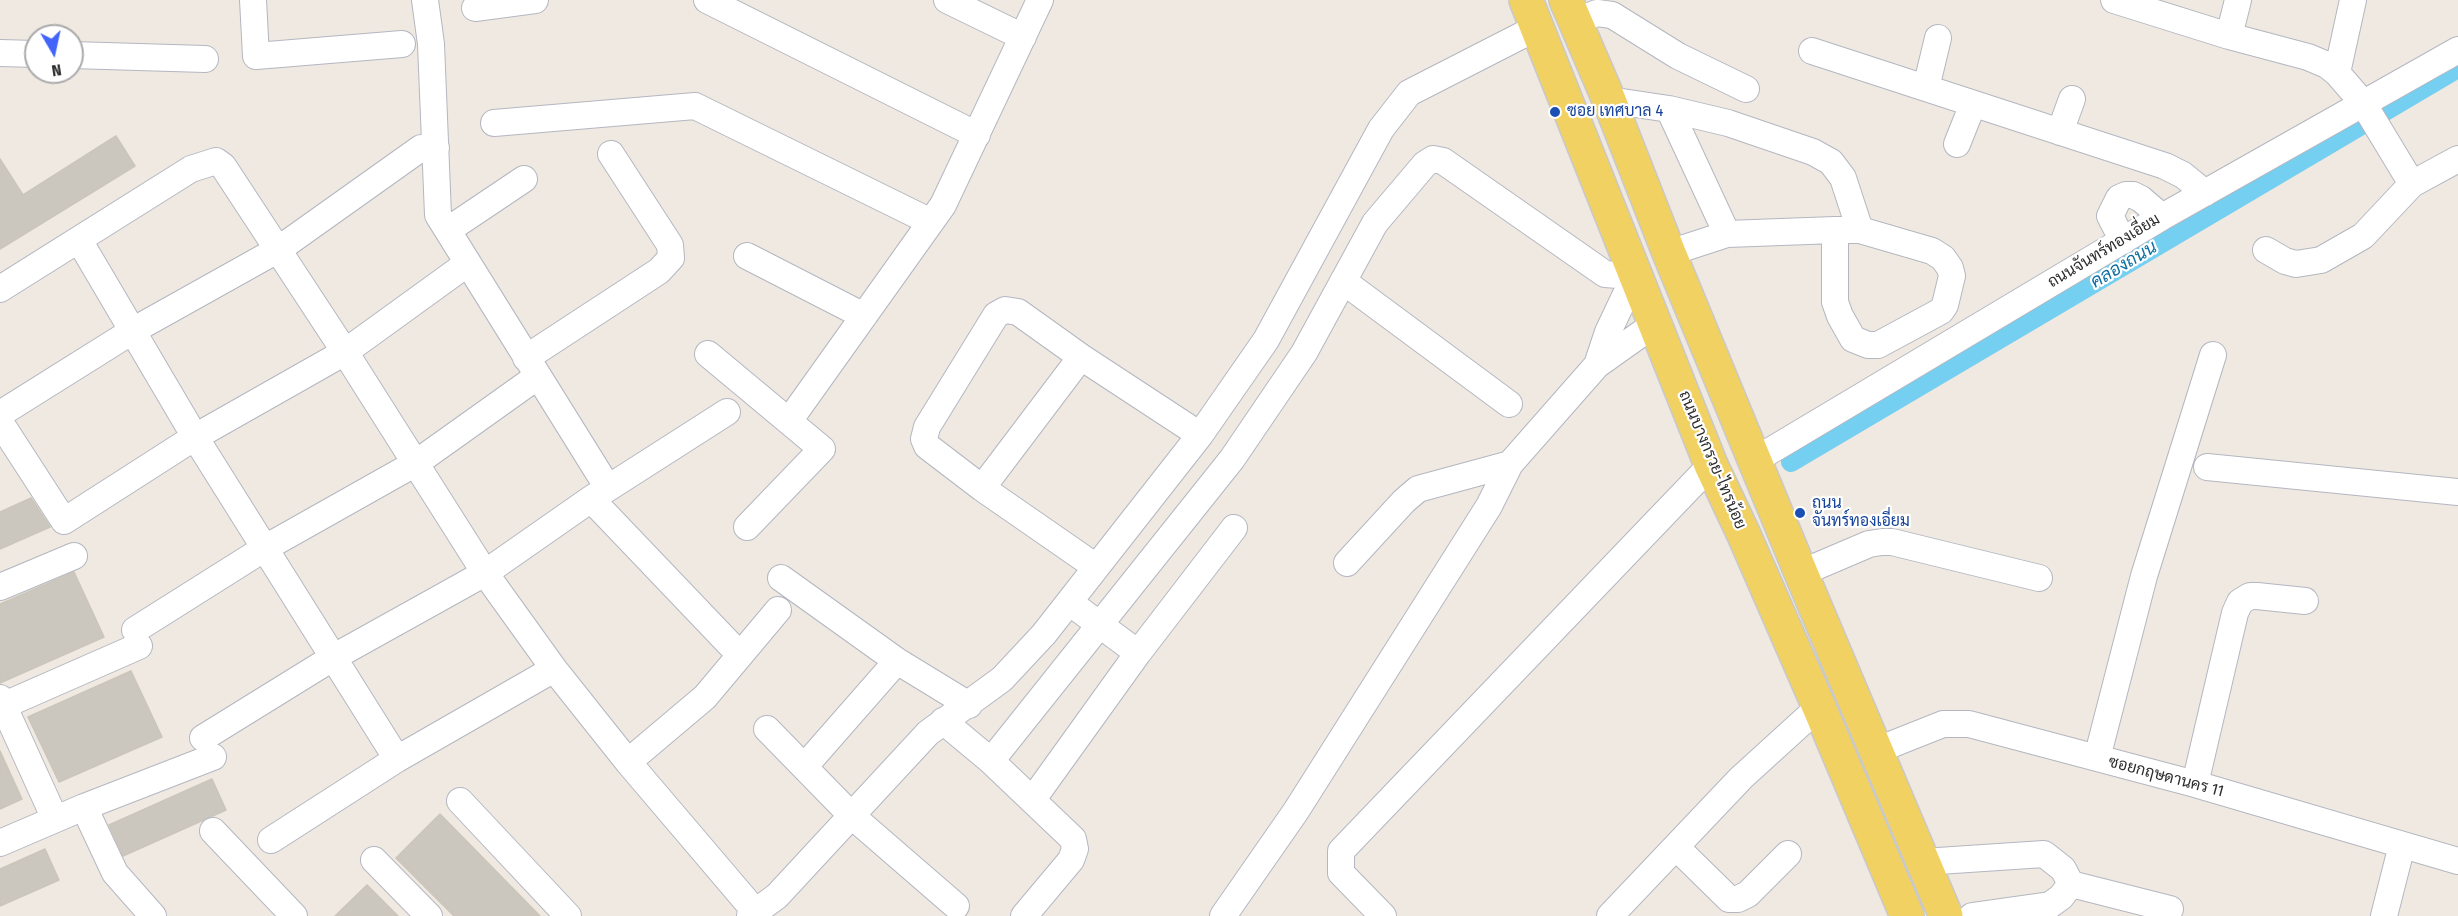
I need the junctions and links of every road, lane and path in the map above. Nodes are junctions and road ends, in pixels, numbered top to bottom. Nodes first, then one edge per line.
1 (253, 0) edge
2 (425, 0) edge
3 (535, 0) edge
4 (707, 0) edge
5 (947, 0) edge
6 (1040, 0) edge
7 (2115, 0) edge
8 (2238, 0) edge
9 (2353, 0) edge
10 (475, 8) dead end
11 (1571, 10) edge
12 (1532, 14) edge
13 (2229, 36) junction
14 (1023, 37) junction
15 (1938, 38) dead end
16 (402, 44) dead end
17 (2458, 50) edge
18 (1812, 51) dead end
19 (0, 53) edge
20 (24, 54) edge
21 (84, 55) edge
22 (205, 59) dead end
23 (2337, 73) junction
24 (1926, 88) junction
25 (1746, 89) dead end
26 (2072, 99) dead end
27 (1610, 100) junction
28 (1973, 104) junction
29 (1669, 109) junction
30 (2367, 109) junction
31 (494, 123) dead end
32 (2061, 132) junction
33 (977, 135) junction
34 (1957, 144) dead end
35 (436, 148) junction
36 (611, 154) dead end
37 (2458, 159) edge
38 (524, 179) dead end
39 (2412, 184) junction
40 (2205, 193) junction
41 (1345, 195) junction
42 (2162, 217) junction
43 (931, 222) junction
44 (1375, 223) junction
45 (448, 230) junction
46 (1835, 230) junction
47 (1860, 231) junction
48 (1727, 234) junction
49 (79, 240) junction
50 (2122, 241) junction
51 (279, 249) junction
52 (2265, 250) dead end
53 (1669, 253) junction
54 (747, 256) dead end
55 (468, 263) junction
56 (1634, 272) junction
57 (1343, 280) junction
58 (0, 289) edge
59 (864, 316) junction
60 (1656, 323) junction
61 (134, 330) junction
62 (345, 352) junction
63 (708, 354) dead end
64 (2213, 355) dead end
65 (1081, 357) junction
66 (1597, 365) junction
67 (532, 367) junction
68 (1509, 404) dead end
69 (727, 412) dead end
70 (0, 414) edge
71 (789, 421) junction
72 (0, 422) edge
73 (1200, 435) junction
74 (195, 437) junction
75 (1755, 460) junction
76 (416, 463) junction
77 (1510, 464) junction
78 (1711, 465) junction
79 (2207, 467) dead end
80 (982, 488) junction
81 (2458, 492) edge
82 (599, 494) junction
83 (747, 527) dead end
84 (1234, 528) dead end
85 (265, 548) junction
86 (74, 556) dead end
87 (1347, 563) dead end
88 (1096, 567) junction
89 (485, 573) junction
90 (1801, 573) junction
91 (2039, 578) dead end
92 (781, 579) dead end
93 (0, 587) edge
94 (2305, 601) dead end
95 (1069, 602) junction
96 (778, 610) dead end
97 (1098, 624) junction
98 (1138, 653) junction
99 (740, 655) junction
100 (334, 657) junction
101 (897, 661) junction
102 (554, 669) junction
103 (1, 703) edge
104 (969, 705) junction
105 (1819, 707) junction
106 (943, 721) junction
107 (767, 729) dead end
108 (1875, 751) junction
109 (2097, 758) junction
110 (397, 759) junction
111 (992, 761) junction
112 (628, 762) junction
113 (805, 766) junction
114 (2195, 784) junction
115 (1033, 799) junction
116 (460, 801) dead end
117 (84, 807) junction
118 (1902, 812) junction
119 (852, 816) junction
120 (55, 819) junction
121 (1868, 826) junction
122 (213, 831) dead end
123 (271, 840) dead end
124 (0, 843) edge
125 (2402, 845) junction
126 (1676, 847) junction
127 (1788, 854) dead end
128 (374, 860) dead end
129 (2458, 861) edge
130 (1923, 862) junction
131 (2071, 884) junction
132 (956, 906) dead end
133 (2170, 909) dead end
134 (755, 915) edge
135 (152, 916) edge
136 (294, 916) edge
137 (429, 916) edge
138 (568, 916) edge
139 (1024, 916) edge
140 (1223, 916) edge
141 (1383, 916) edge
142 (1610, 916) edge
143 (1907, 916) edge
144 (1946, 916) edge
145 (1972, 916) edge
146 (2384, 916) edge

1 - 16 street
2 - 35 street
3 - 10 street
4 - 33 street
5 - 14 street
6 - 14 street
7 - 13 street
8 - 13 street
9 - 23 street
11 - 25 street
11 - 27 main road
12 - 41 street
12 - 56 main road, ถนนบางกรวย-ไทรน้อย
13 - 23 street
14 - 33 street
15 - 24 street
17 - 30 street, ถนนจันทร์ทองเอี่ยม
18 - 24 street
19 - 20 street
21 - 22 street
23 - 30 street
24 - 28 street
26 - 32 street
27 - 29 street
27 - 53 main road
28 - 32 street
28 - 34 street
29 - 47 street
29 - 48 street
30 - 39 street
30 - 40 street, ถนนจันทร์ทองเอี่ยม
31 - 43 street
32 - 40 street
33 - 43 street
35 - 45 street
35 - 51 street
36 - 67 street
37 - 39 street
38 - 45 street
39 - 52 street
40 - 42 street, ถนนจันทร์ทองเอี่ยม
41 - 44 street
41 - 73 street
42 - 50 street, ถนนจันทร์ทองเอี่ยม
42 - 50 street
43 - 59 street
44 - 56 street
44 - 57 street
45 - 55 street
46 - 47 street
46 - 47 street
46 - 48 street
48 - 53 street
49 - 51 street
49 - 58 street
49 - 61 street
50 - 75 street, ถนนจันทร์ทองเอี่ยม
51 - 61 street
51 - 62 street
53 - 75 main road
54 - 59 street
55 - 62 street
55 - 67 street
56 - 60 main road, ถนนบางกรวย-ไทรน้อย
56 - 66 street
57 - 68 street
57 - 97 street
59 - 71 street
60 - 66 street
60 - 78 main road, ถนนบางกรวย-ไทรน้อย
61 - 70 street
61 - 74 street
62 - 74 street
62 - 76 street
63 - 71 street
64 - 109 street
65 - 73 street
65 - 80 street
65 - 80 street
66 - 77 street
67 - 76 street
67 - 82 street
69 - 82 street
71 - 83 street
72 - 74 street
73 - 88 street
74 - 85 street
75 - 90 main road
76 - 85 street
76 - 89 street
77 - 87 street
77 - 140 street
78 - 105 main road, ถนนบางกรวย-ไทรน้อย
78 - 141 street
79 - 81 street
80 - 88 street
82 - 89 street
82 - 99 street
84 - 98 street
85 - 100 street
85 - 103 street
86 - 93 street
88 - 95 street
89 - 100 street
89 - 102 street
90 - 91 street
90 - 108 main road
92 - 101 street
94 - 114 street
95 - 97 street
95 - 104 street
96 - 99 street
97 - 98 street
97 - 111 street
98 - 115 street
99 - 112 street
100 - 110 street
100 - 117 street
101 - 104 street
101 - 113 street
102 - 110 street
102 - 112 street
103 - 120 street
104 - 106 street
105 - 121 main road, ถนนบางกรวย-ไทรน้อย
105 - 126 street
106 - 111 street
106 - 119 street
107 - 113 street
108 - 109 street, ซอยกฤษดานคร 11
108 - 118 main road
109 - 114 street, ซอยกฤษดานคร 11
110 - 123 street
111 - 115 street
112 - 134 street
113 - 119 street
114 - 125 street, ซอยกฤษดานคร 11
115 - 139 street
116 - 138 street
117 - 120 street
117 - 135 street
118 - 121 main road
118 - 130 main road
119 - 132 street
119 - 134 street
120 - 124 street
121 - 143 main road, ถนนบางกรวย-ไทรน้อย
122 - 136 street
125 - 129 street, ซอยกฤษดานคร 11
125 - 146 street
126 - 127 street
126 - 142 street
128 - 137 street
130 - 131 street
130 - 144 main road
131 - 133 street
131 - 145 street

